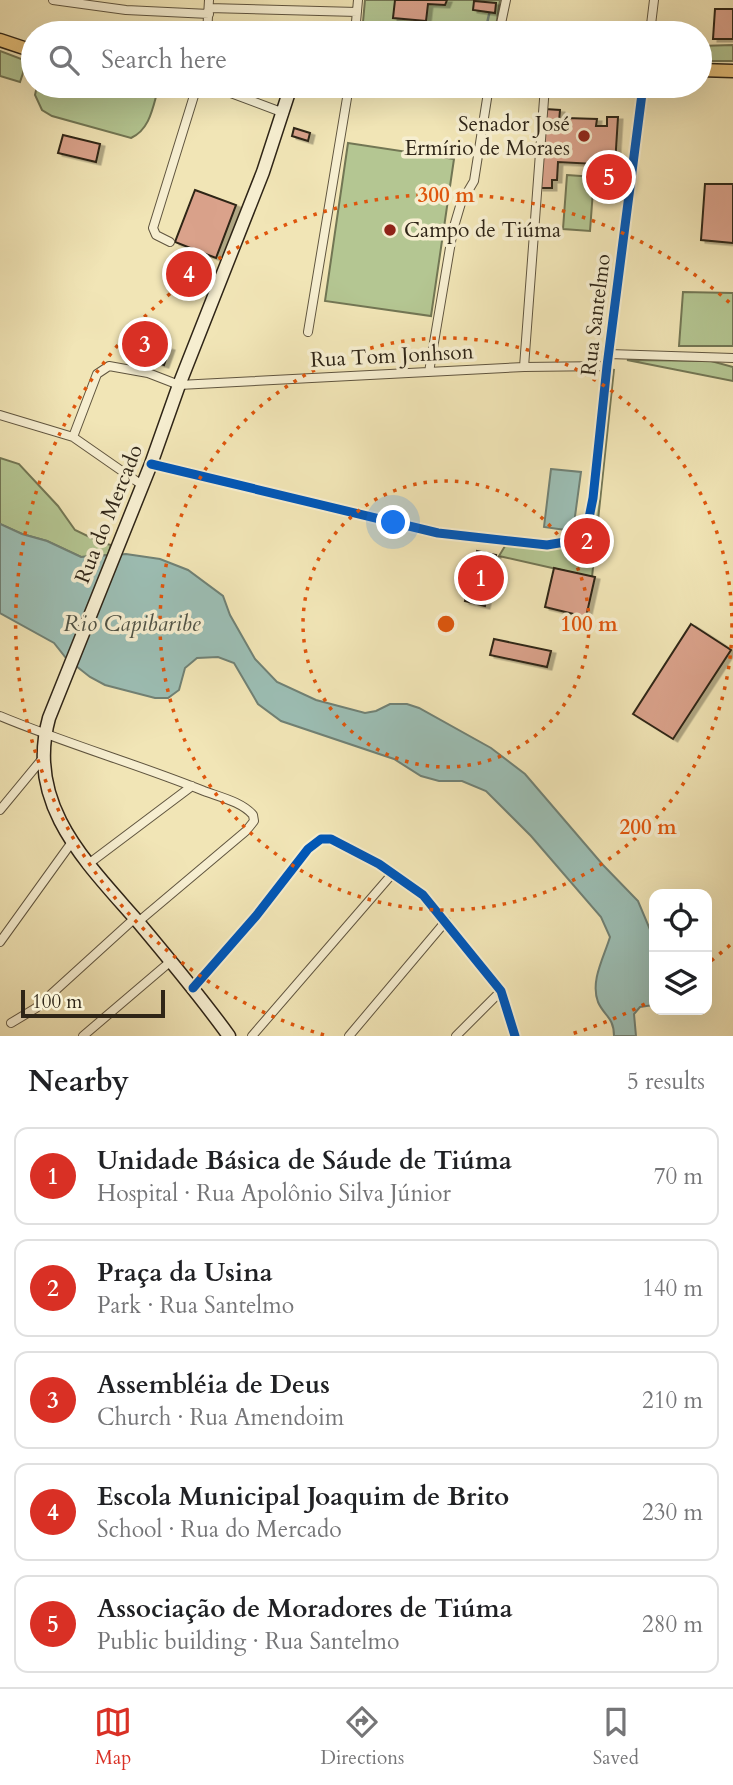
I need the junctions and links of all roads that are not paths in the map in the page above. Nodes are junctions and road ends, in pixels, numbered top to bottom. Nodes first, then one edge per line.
1 (53, 0) edge
2 (358, 0) edge
3 (506, 0) edge
4 (654, 0) edge
5 (209, 8) edge
6 (357, 12) junction
7 (356, 21) edge
8 (502, 21) edge
9 (651, 21) edge
10 (2, 38) edge
11 (21, 46) edge
12 (712, 70) edge
13 (733, 71) edge
14 (193, 98) edge
15 (244, 98) edge
16 (288, 98) edge
17 (347, 98) edge
18 (487, 98) edge
19 (544, 98) edge
20 (641, 98) edge
21 (284, 113) junction
22 (170, 242) dead end
23 (308, 332) dead end
24 (609, 355) junction
25 (733, 358) edge
26 (607, 366) junction
27 (524, 367) junction
28 (429, 372) junction
29 (178, 385) junction
30 (0, 415) edge
31 (73, 437) junction
32 (151, 464) junction
33 (142, 485) junction
34 (0, 716) edge
35 (44, 734) junction
36 (43, 758) junction
37 (191, 786) junction
38 (0, 810) edge
39 (72, 842) junction
40 (88, 865) junction
41 (393, 873) junction
42 (136, 920) junction
43 (446, 921) junction
44 (0, 942) edge
45 (171, 961) junction
46 (193, 988) junction
47 (501, 991) junction
48 (11, 1023) dead end
49 (83, 1036) edge
50 (229, 1036) edge
51 (253, 1036) edge
52 (349, 1036) edge
53 (456, 1036) edge
54 (515, 1036) edge

1 - 5 street
2 - 6 street
3 - 8 street
4 - 9 street
5 - 6 street
6 - 7 street
10 - 11 main road
12 - 13 main road
14 - 22 street
15 - 21 street
16 - 21 main road, Rua do Mercado
17 - 23 street
18 - 28 street
19 - 27 street
20 - 24 street, Rua Santelmo
21 - 29 main road, Rua do Mercado
24 - 25 street
24 - 26 street, Rua Santelmo
26 - 27 street, Rua Tom Jonhson
26 - 32 street, Rua Santelmo
27 - 28 street, Rua Tom Jonhson
28 - 29 street, Rua Tom Jonhson
29 - 31 street
29 - 32 main road, Rua do Mercado
30 - 31 street
31 - 33 street
32 - 33 main road, Rua do Mercado
33 - 35 main road, Rua do Mercado
34 - 35 street
35 - 36 main road, Rua do Mercado
35 - 37 street
36 - 38 street
36 - 39 main road, Rua do Mercado
37 - 40 street
37 - 42 street
39 - 40 main road, Rua do Mercado
39 - 44 street
40 - 42 main road, Rua do Mercado
41 - 43 street
41 - 46 street
41 - 51 street
42 - 45 main road, Rua do Mercado
42 - 48 street
43 - 47 street
43 - 52 street
45 - 46 main road, Rua do Mercado
45 - 49 street
46 - 50 main road, Rua do Mercado
47 - 53 street
47 - 54 street

